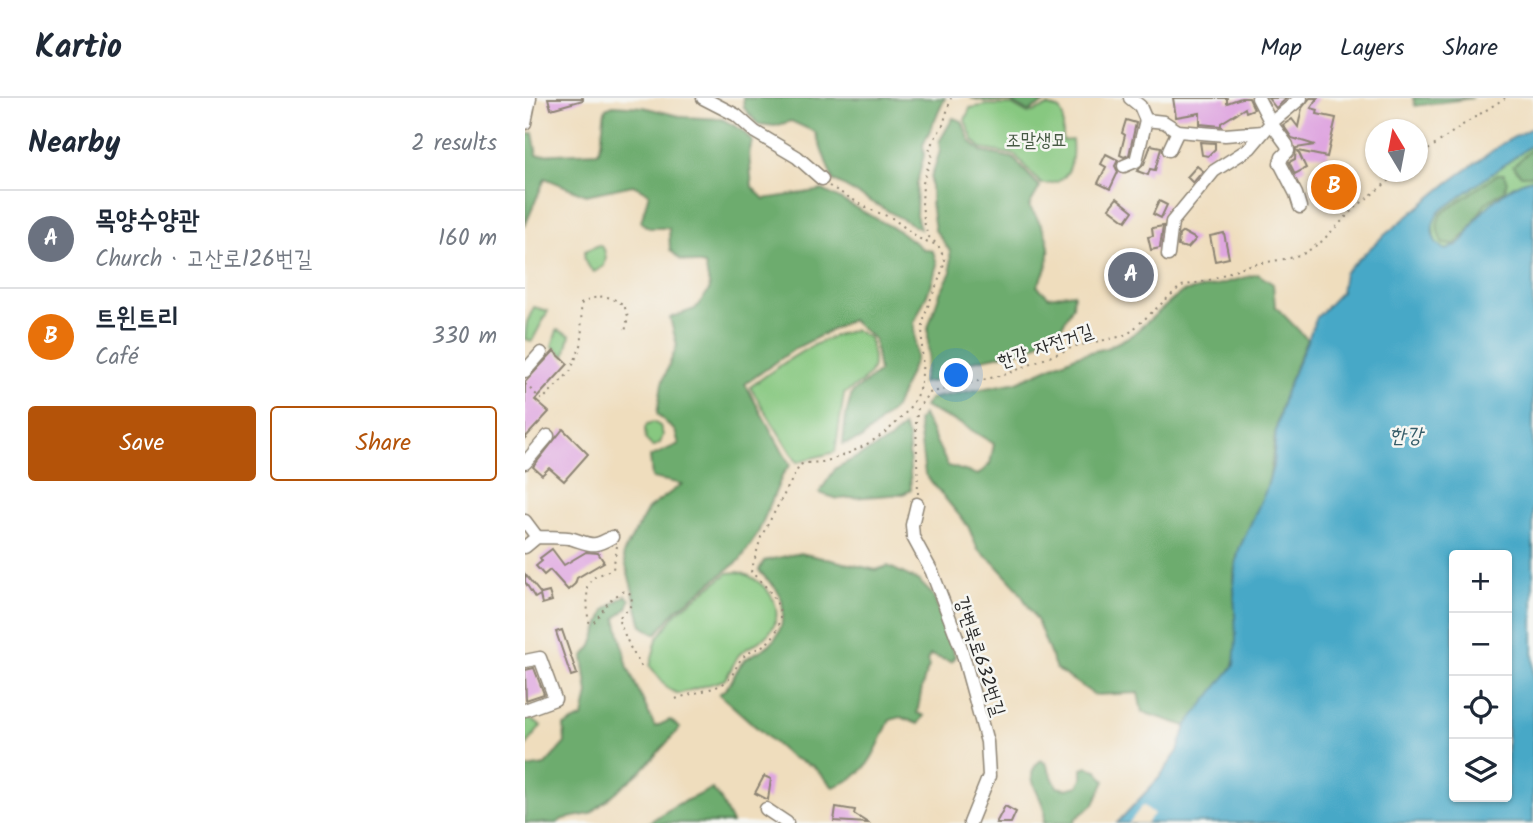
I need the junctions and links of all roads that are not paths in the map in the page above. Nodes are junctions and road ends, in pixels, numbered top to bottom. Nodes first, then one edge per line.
1 (530, 98) edge
2 (703, 98) edge
3 (1130, 98) edge
4 (1258, 98) edge
5 (1301, 98) edge
6 (1146, 120) junction
7 (525, 123) edge
8 (1267, 127) junction
9 (1178, 131) junction
10 (1169, 150) dead end
11 (1124, 166) dead end
12 (823, 178) road end
13 (1300, 207) dead end
14 (1168, 256) dead end
15 (541, 353) dead end
16 (525, 371) edge
17 (548, 436) dead end
18 (525, 463) edge
19 (917, 504) road end
20 (525, 521) edge
21 (537, 537) junction
22 (612, 537) road end
23 (525, 547) edge
24 (525, 661) edge
25 (525, 710) edge
26 (766, 809) dead end
27 (787, 823) edge
28 (970, 823) edge

1 - 7 street
2 - 12 street
3 - 6 street
4 - 8 street
5 - 8 street
6 - 9 street
6 - 11 street
8 - 9 street
8 - 13 street
8 - 14 street
9 - 10 street
15 - 16 street
17 - 18 street
19 - 28 street, 강변북로632번길
20 - 21 street
21 - 22 street
21 - 23 street
24 - 25 street
26 - 27 street

